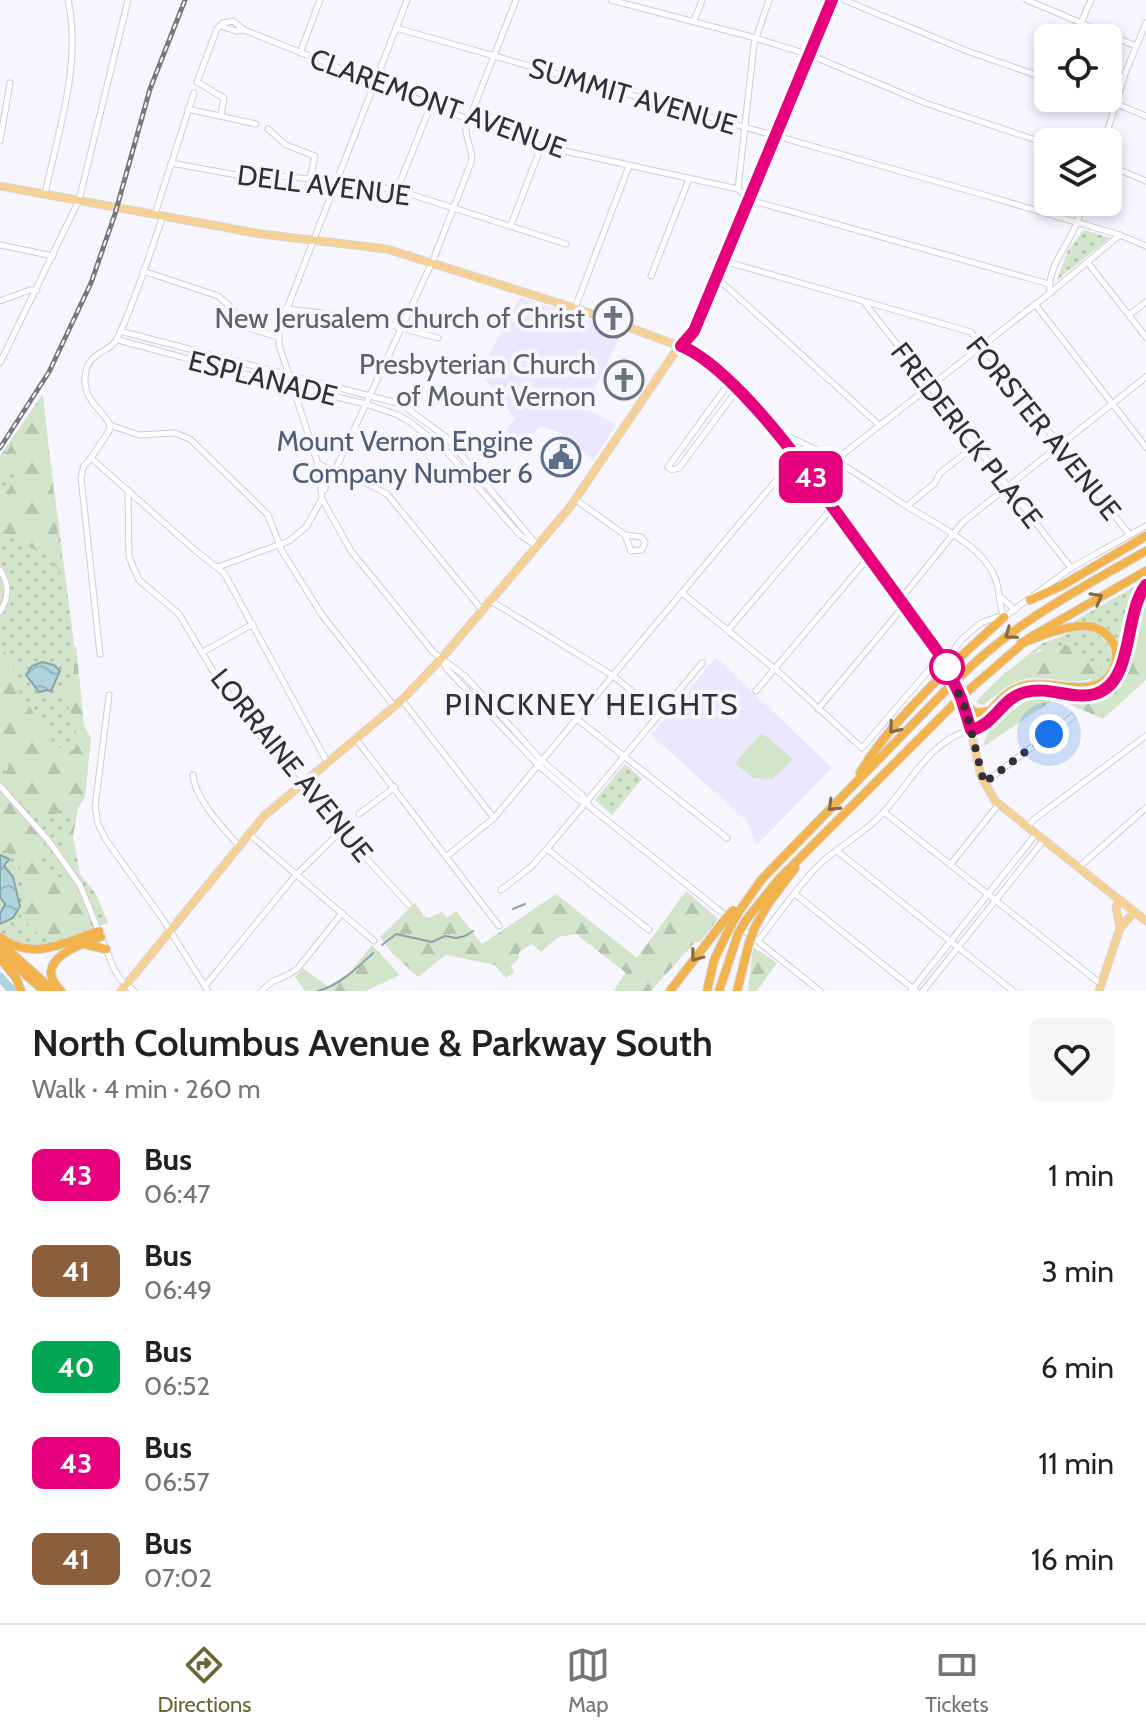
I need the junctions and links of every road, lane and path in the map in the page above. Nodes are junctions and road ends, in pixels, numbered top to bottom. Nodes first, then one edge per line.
1 (68, 0) edge
2 (128, 0) edge
3 (320, 0) edge
4 (407, 0) edge
5 (516, 0) edge
6 (611, 0) edge
7 (702, 0) edge
8 (769, 0) edge
9 (832, 0) edge
10 (844, 0) edge
11 (1027, 0) edge
12 (1091, 0) edge
13 (694, 22) junction
14 (1081, 23) junction
15 (1146, 23) edge
16 (396, 28) junction
17 (755, 38) junction
18 (1136, 46) junction
19 (300, 53) junction
20 (810, 55) junction
21 (494, 57) junction
22 (1034, 74) edge
23 (374, 82) junction
24 (0, 89) edge
25 (1122, 89) edge
26 (194, 93) dead end
27 (431, 105) junction
28 (1122, 106) edge
29 (188, 109) junction
30 (221, 115) junction
31 (1146, 116) edge
32 (469, 119) junction
33 (256, 124) dead end
34 (743, 127) junction
35 (268, 129) dead end
36 (777, 137) junction
37 (1034, 139) edge
38 (0, 141) edge
39 (541, 147) junction
40 (171, 163) junction
41 (629, 166) junction
42 (1122, 171) edge
43 (310, 179) junction
44 (689, 179) junction
45 (336, 181) junction
46 (1146, 181) edge
47 (0, 186) edge
48 (738, 189) junction
49 (397, 190) junction
50 (45, 194) junction
51 (79, 200) junction
52 (750, 200) junction
53 (454, 206) junction
54 (159, 215) junction
55 (1079, 216) edge
56 (1077, 223) junction
57 (511, 225) junction
58 (1120, 235) junction
59 (313, 239) junction
60 (566, 244) dead end
61 (0, 245) edge
62 (1146, 246) edge
63 (53, 256) junction
64 (724, 261) junction
65 (432, 262) junction
66 (1088, 263) junction
67 (143, 271) junction
68 (651, 276) dead end
69 (717, 278) junction
70 (1049, 284) junction
71 (37, 290) junction
72 (1050, 293) junction
73 (0, 301) edge
74 (864, 301) junction
75 (1146, 302) edge
76 (1035, 304) junction
77 (575, 308) junction
78 (286, 309) junction
79 (1129, 315) junction
80 (402, 327) junction
81 (120, 331) junction
82 (279, 337) junction
83 (1146, 337) edge
84 (438, 338) dead end
85 (118, 340) junction
86 (983, 345) junction
87 (681, 346) junction
88 (0, 363) edge
89 (289, 377) junction
90 (1146, 377) edge
91 (729, 383) junction
92 (930, 386) junction
93 (293, 387) junction
94 (737, 390) junction
95 (370, 395) junction
96 (366, 404) junction
97 (1112, 404) junction
98 (110, 425) junction
99 (879, 425) junction
100 (778, 433) junction
101 (976, 445) junction
102 (1060, 445) junction
103 (1146, 447) edge
104 (809, 448) junction
105 (91, 458) junction
106 (797, 458) junction
107 (834, 461) junction
108 (318, 464) junction
109 (336, 468) junction
110 (1008, 486) junction
111 (128, 490) junction
112 (323, 491) junction
113 (322, 499) junction
114 (576, 500) junction
115 (907, 506) junction
116 (833, 507) junction
117 (1146, 526) edge
118 (952, 534) junction
119 (1129, 534) junction
120 (625, 535) dead end
121 (1146, 536) edge
122 (280, 545) junction
123 (537, 546) junction
124 (1146, 551) edge
125 (869, 557) junction
126 (218, 567) junction
127 (1071, 568) junction
128 (0, 570) edge
129 (1146, 571) edge
130 (1146, 585) edge
131 (682, 593) junction
132 (1002, 598) junction
133 (1030, 600) junction
134 (491, 601) junction
135 (902, 603) junction
136 (1015, 610) junction
137 (483, 611) junction
138 (0, 612) edge
139 (1004, 617) junction
140 (253, 624) junction
141 (728, 630) junction
142 (1021, 643) junction
143 (203, 652) junction
144 (100, 654) dead end
145 (441, 659) junction
146 (943, 659) junction
147 (702, 663) dead end
148 (774, 669) junction
149 (612, 675) junction
150 (756, 691) dead end
151 (109, 695) dead end
152 (402, 700) junction
153 (963, 704) junction
154 (394, 706) junction
155 (818, 709) junction
156 (989, 711) junction
157 (660, 713) junction
158 (1072, 717) dead end
159 (577, 719) junction
160 (971, 730) junction
161 (1146, 736) edge
162 (356, 738) junction
163 (623, 756) junction
164 (327, 762) junction
165 (539, 763) junction
166 (193, 775) dead end
167 (984, 783) junction
168 (300, 784) junction
169 (853, 785) junction
170 (0, 786) edge
171 (395, 787) junction
172 (585, 801) junction
173 (998, 805) junction
174 (1146, 808) edge
175 (884, 812) junction
176 (359, 814) dead end
177 (494, 818) junction
178 (1027, 829) junction
179 (341, 831) junction
180 (249, 834) junction
181 (1035, 835) junction
182 (727, 838) dead end
183 (1043, 841) junction
184 (239, 846) junction
185 (547, 849) junction
186 (837, 851) junction
187 (807, 852) junction
188 (447, 856) junction
189 (950, 865) junction
190 (1078, 868) junction
191 (297, 873) junction
192 (501, 890) dead end
193 (795, 894) junction
194 (987, 895) junction
195 (995, 901) junction
196 (1120, 901) junction
197 (409, 905) dead end
198 (1134, 912) junction
199 (342, 913) junction
200 (1146, 921) edge
201 (726, 924) junction
202 (499, 926) dead end
203 (1120, 928) junction
204 (649, 930) dead end
205 (169, 932) junction
206 (100, 934) junction
207 (0, 940) edge
208 (374, 941) dead end
209 (951, 941) junction
210 (753, 942) junction
211 (84, 944) junction
212 (958, 947) junction
213 (106, 949) junction
214 (0, 955) edge
215 (1100, 987) edge
216 (123, 988) edge
217 (206, 988) edge
218 (913, 990) edge
219 (21, 991) edge
220 (44, 991) edge
221 (54, 991) edge
222 (61, 991) edge
223 (134, 991) edge
224 (262, 991) edge
225 (670, 991) edge
226 (707, 991) edge
227 (719, 991) edge
228 (737, 991) edge
229 (820, 991) edge
230 (923, 991) edge
231 (1013, 991) edge

1 - 50 street
2 - 51 street
3 - 19 street
4 - 16 street
5 - 21 street
6 - 13 street
7 - 13 street
8 - 17 street
9 - 20 main road
10 - 22 street
11 - 14 street
12 - 14 street
13 - 17 street
14 - 18 street
15 - 18 street
16 - 21 street, SUMMIT AVENUE
16 - 23 street
17 - 20 street
17 - 34 street
18 - 25 street
19 - 23 street, CLAREMONT AVENUE
19 - 30 street, CLAREMONT AVENUE
20 - 36 main road
20 - 37 street
21 - 32 street
21 - 34 street, SUMMIT AVENUE
23 - 27 street, CLAREMONT AVENUE
23 - 45 street
24 - 38 street
26 - 29 street
27 - 32 street, CLAREMONT AVENUE
27 - 49 street
28 - 31 street
29 - 30 street
29 - 40 street
30 - 33 street
32 - 39 street, CLAREMONT AVENUE
32 - 53 street
34 - 36 street, SUMMIT AVENUE
34 - 48 street
35 - 43 street
36 - 52 main road
36 - 56 street, SUMMIT AVENUE
39 - 41 street, CLAREMONT AVENUE
39 - 57 street
40 - 43 street, DELL AVENUE
40 - 54 street
41 - 44 street, CLAREMONT AVENUE
41 - 77 street
42 - 46 street
43 - 45 street, DELL AVENUE
44 - 48 street, CLAREMONT AVENUE
44 - 68 street
45 - 49 street, DELL AVENUE
45 - 59 street
47 - 50 main road
48 - 52 street
49 - 53 street, DELL AVENUE
50 - 51 main road
51 - 54 main road
51 - 63 street
52 - 64 main road
52 - 70 street
53 - 57 street, DELL AVENUE
53 - 65 street
54 - 59 main road
54 - 67 street
55 - 56 street
56 - 58 street, SUMMIT AVENUE
56 - 70 street
57 - 60 street, DELL AVENUE
58 - 62 street, SUMMIT AVENUE
58 - 66 street
59 - 65 main road
59 - 78 street
61 - 63 street
63 - 71 street
64 - 69 main road
64 - 74 street, FORSTER AVENUE
65 - 77 main road
65 - 80 street
66 - 72 street
66 - 79 street
67 - 81 street
67 - 82 street
69 - 87 main road
69 - 99 street
70 - 72 street
71 - 73 street
71 - 88 street
72 - 76 street
74 - 86 street, FORSTER AVENUE
74 - 92 street, FREDERICK PLACE
75 - 79 street
76 - 86 street
76 - 97 street
77 - 87 main road
78 - 80 street
78 - 82 street
79 - 83 street
80 - 84 street
80 - 95 street
81 - 85 street
81 - 89 street, ESPLANADE
82 - 89 street
85 - 93 street, ESPLANADE
85 - 98 street
86 - 92 street
86 - 102 street, FORSTER AVENUE
87 - 91 main road
87 - 114 main road
89 - 93 street
89 - 95 street, ESPLANADE
90 - 97 street
91 - 94 main road
91 - 94 street
92 - 99 street
92 - 101 street, FREDERICK PLACE
93 - 96 street, ESPLANADE
93 - 108 street
94 - 100 main road
95 - 96 street
95 - 123 street, ESPLANADE
96 - 109 street
96 - 123 street, ESPLANADE
97 - 102 street
97 - 103 street
98 - 105 street
98 - 122 street
99 - 107 street
100 - 104 street
100 - 106 main road
101 - 110 street, FREDERICK PLACE
101 - 115 street
102 - 110 street
102 - 119 street, FORSTER AVENUE
104 - 106 street
104 - 107 street
105 - 111 street
105 - 144 street
106 - 116 main road
106 - 131 street
107 - 115 street
108 - 109 street
108 - 112 street
109 - 112 street
109 - 137 street
110 - 118 street
110 - 127 street, FREDERICK PLACE
111 - 126 street
111 - 143 street, LORRAINE AVENUE
112 - 113 street
113 - 122 street
113 - 145 street
114 - 120 street
114 - 123 main road
115 - 118 street
116 - 125 main road
116 - 141 street
117 - 119 street
118 - 132 street
118 - 135 street
119 - 127 street
121 - 133 highway
122 - 126 street
122 - 154 street
123 - 134 main road
124 -> 169 highway, bridge
125 - 135 main road
125 - 148 street
126 - 140 street
127 - 133 street
128 - 138 street
142 -> 129 highway
130 - 160 highway
131 - 141 street
131 - 149 street
132 - 136 street
132 - 139 street
133 - 136 street
134 - 137 main road
134 - 149 street
135 - 146 main road
135 - 155 street
136 - 139 street
137 - 145 main road
139 - 146 street
139 -> 169 highway, bridge
140 - 143 street
140 - 164 street
141 - 148 street
142 - 156 highway
142 - 187 highway, bridge
143 - 168 street, LORRAINE AVENUE
145 - 152 main road
145 - 165 street
146 - 153 main road
146 - 155 street
147 - 157 street
148 - 150 street
148 - 155 street
149 - 157 street
149 - 159 street
151 - 205 street
152 - 154 main road
152 - 177 street
153 - 156 highway
153 - 160 main road
154 - 162 main road
156 - 160 highway
157 - 163 street
158 - 167 street
159 - 163 street
159 - 165 street
160 - 167 main road
160 - 175 street
161 - 178 street
162 - 164 main road
162 - 171 street
163 - 172 street
163 - 182 street
164 - 168 main road
165 - 172 street
165 - 177 street
166 - 184 street
167 - 173 main road
168 - 179 street, LORRAINE AVENUE
168 - 180 main road
169 -> 201 highway, bridge
170 - 206 street
171 - 176 street
171 - 188 street
172 - 185 street
172 - 210 street
173 - 178 main road
173 - 189 street
174 - 190 street
175 - 186 street
175 - 189 street
177 - 188 street
178 - 181 main road
179 - 191 street
179 - 197 street, LORRAINE AVENUE
180 - 184 main road
180 - 191 street
181 - 183 main road
181 - 194 street
183 - 190 main road
183 - 195 street
184 - 205 main road
185 - 192 street
185 - 204 street
186 - 193 street
186 - 209 street
187 - 210 highway, bridge
187 - 227 highway, bridge
188 - 202 street
189 - 194 street
190 - 196 main road
191 - 199 street
191 - 217 street
193 - 210 street
193 - 218 street
194 - 195 street
194 - 209 street
195 - 212 street
195 - 215 street
196 - 198 main road
196 - 203 main road
198 - 200 main road
198 - 203 main road
199 - 208 street
199 - 224 street
201 -> 225 highway
201 - 226 highway
203 - 215 main road
205 - 216 main road
205 - 217 street
206 - 207 highway
206 - 211 highway
206 - 213 street
207 - 221 highway
209 - 212 street
209 - 218 street
210 - 228 highway
210 - 229 street
211 - 213 highway
211 - 222 highway
212 - 230 street
212 - 231 street
213 - 216 street
214 - 219 highway
214 - 220 highway
216 - 223 street

